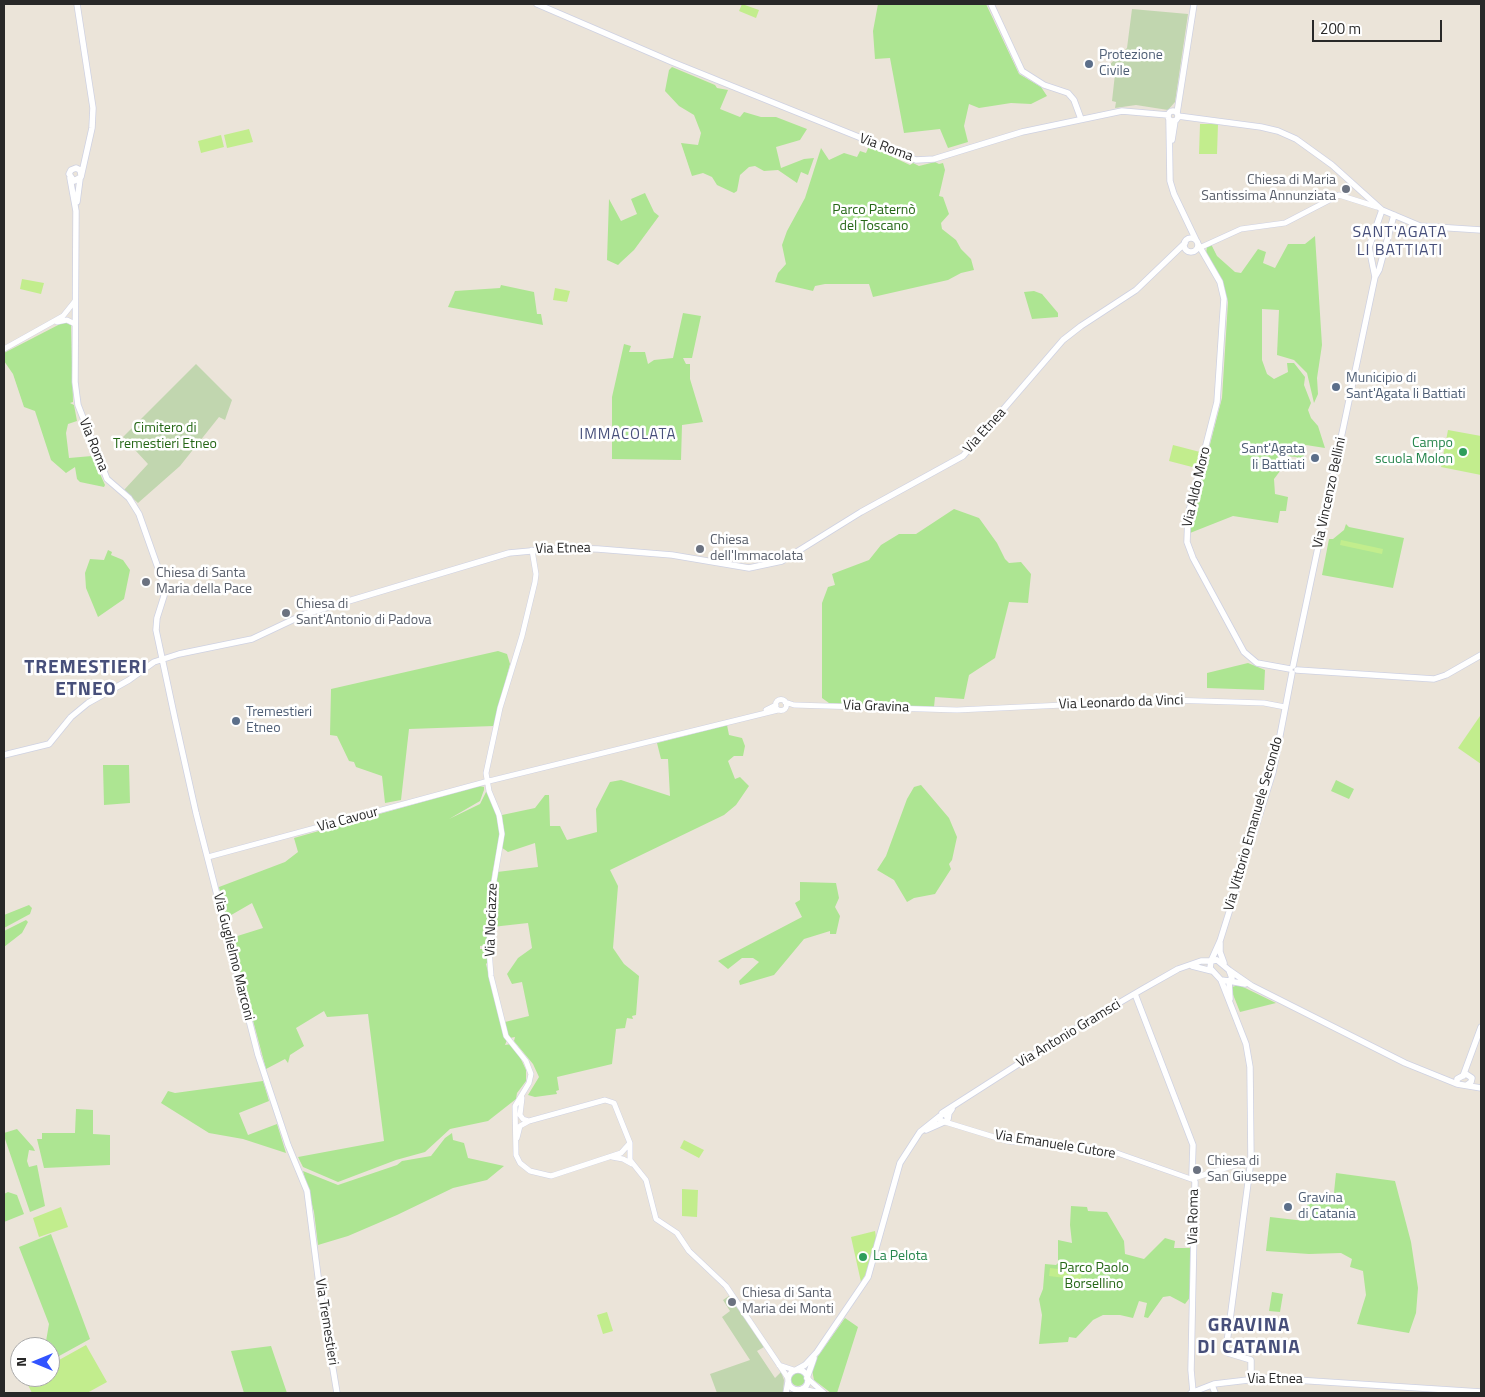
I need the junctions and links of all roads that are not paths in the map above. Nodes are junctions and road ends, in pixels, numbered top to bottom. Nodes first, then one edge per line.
1 (77, 4) edge
2 (537, 4) edge
3 (991, 4) edge
4 (1194, 4) edge
5 (1173, 116) junction
6 (1082, 119) junction
7 (88, 146) junction
8 (76, 168) junction
9 (81, 177) junction
10 (70, 178) junction
11 (1380, 208) junction
12 (76, 211) junction
13 (1394, 215) junction
14 (1189, 225) junction
15 (1481, 230) edge
16 (1186, 241) junction
17 (1205, 243) junction
18 (1195, 247) junction
19 (1204, 255) junction
20 (1169, 259) junction
21 (1208, 262) junction
22 (1373, 266) junction
23 (1380, 267) junction
24 (1375, 277) junction
25 (75, 301) junction
26 (67, 312) junction
27 (75, 318) junction
28 (48, 326) junction
29 (4, 349) edge
30 (532, 550) junction
31 (1481, 655) edge
32 (163, 660) junction
33 (1293, 670) junction
34 (786, 705) junction
35 (1285, 706) junction
36 (777, 707) junction
37 (957, 710) joint
38 (4, 755) edge
39 (487, 782) junction
40 (208, 857) junction
41 (1220, 941) junction
42 (1210, 959) junction
43 (1225, 964) junction
44 (1190, 966) junction
45 (1229, 970) junction
46 (1212, 971) junction
47 (1221, 980) junction
48 (1230, 981) junction
49 (1252, 986) junction
50 (1135, 994) junction
51 (1230, 1000) junction
52 (1481, 1028) edge
53 (1472, 1054) junction
54 (1472, 1077) junction
55 (1459, 1079) junction
56 (1467, 1085) junction
57 (1481, 1086) edge
58 (522, 1095) junction
59 (952, 1109) junction
60 (941, 1114) junction
61 (529, 1120) junction
62 (946, 1120) junction
63 (916, 1137) junction
64 (629, 1140) junction
65 (516, 1143) junction
66 (610, 1157) junction
67 (1251, 1160) junction
68 (632, 1165) junction
69 (1194, 1178) junction
70 (316, 1250) joint
71 (817, 1352) junction
72 (779, 1365) junction
73 (795, 1370) junction
74 (809, 1377) junction
75 (1251, 1379) junction
76 (788, 1380) junction
77 (1212, 1385) junction
78 (799, 1391) edge
79 (1481, 1392) edge
80 (337, 1393) edge
81 (786, 1393) edge
82 (823, 1393) edge
83 (1192, 1393) edge
84 (1215, 1393) edge

1 - 7 main road
2 - 6 main road, Via Roma
3 - 6 main road
4 - 5 main road
5 - 6 main road, Via Roma
5 - 11 main road, Via Roma
5 - 14 main road
7 - 8 main road
7 - 9 main road
8 - 9 main road
8 - 10 main road
9 - 10 main road
9 - 12 main road
10 - 12 main road
11 - 13 main road
11 - 17 street
11 - 22 main road
12 - 25 main road, Via Roma
13 - 15 main road
13 - 23 main road
14 - 16 main road
14 - 18 main road
16 - 18 main road
16 - 18 main road
16 - 20 main road, Via Etnea
17 - 18 street
17 - 19 street
18 - 19 main road, Via Aldo Moro
18 - 20 main road
18 - 21 main road
19 - 21 main road, Via Aldo Moro
20 - 30 main road, Via Etnea
21 - 33 main road, Via Aldo Moro
22 - 23 main road
22 - 24 main road
23 - 24 main road
24 - 33 main road, Via Vincenzo Bellini
25 - 26 street
25 - 27 main road, Via Roma
26 - 27 street
26 - 28 street
27 - 28 street
27 - 32 main road, Via Roma
28 - 29 street
30 - 32 main road, Via Etnea
30 - 39 street, Via Nociazze
31 - 33 main road, Via Aldo Moro
32 - 38 main road, Via Etnea
32 - 40 main road, Via Guglielmo Marconi
33 - 35 main road, Via Vincenzo Bellini
34 - 36 street
34 - 36 street
34 - 37 street, Via Gravina
35 - 37 street, Via Leonardo da Vinci
35 - 41 main road, Via Vittorio Emanuele Secondo
36 - 39 street, Via Cavour
39 - 40 street, Via Cavour
39 - 58 street, Via Nociazze
40 - 70 main road, Via Guglielmo Marconi
41 - 42 main road, Via Vittorio Emanuele Secondo
41 - 43 main road, Via Vittorio Emanuele Secondo
42 - 43 main road
42 - 44 main road, Via Antonio Gramsci
42 - 46 main road
43 - 45 main road
44 - 46 main road
44 - 50 main road, Via Antonio Gramsci
45 - 48 main road
45 - 49 main road
46 - 47 main road
47 - 48 main road
47 - 51 main road
48 - 49 main road
48 - 51 main road
49 - 55 main road
50 - 59 main road, Via Antonio Gramsci
50 - 69 main road, Via Roma
51 - 67 main road
52 - 53 main road
53 - 54 main road
53 - 55 main road
54 - 55 main road
54 - 56 main road
54 - 57 main road
55 - 56 main road
56 - 57 main road
58 - 61 street
58 - 65 street, Via Nociazze
59 - 60 main road, Via Antonio Gramsci
59 - 62 main road
60 - 62 main road
60 - 63 main road, Via Antonio Gramsci
61 - 64 street
61 - 65 street
62 - 63 main road
62 - 69 street, Via Emanuele Cutore
63 - 71 main road
64 - 66 street, Via Nociazze
64 - 68 street
65 - 66 street, Via Nociazze
66 - 68 street
67 - 69 street
67 - 75 main road
68 - 72 street
69 - 83 main road, Via Roma
70 - 80 main road, Via Tremestieri
71 - 73 main road
71 - 74 main road
72 - 73 street
72 - 76 street
73 - 74 main road
73 - 76 main road
74 - 78 main road
74 - 82 street
75 - 77 main road, Via Etnea
75 - 79 main road, Via Etnea
76 - 78 main road
76 - 81 main road
77 - 83 main road, Via Etnea
77 - 84 main road
78 - 82 street

